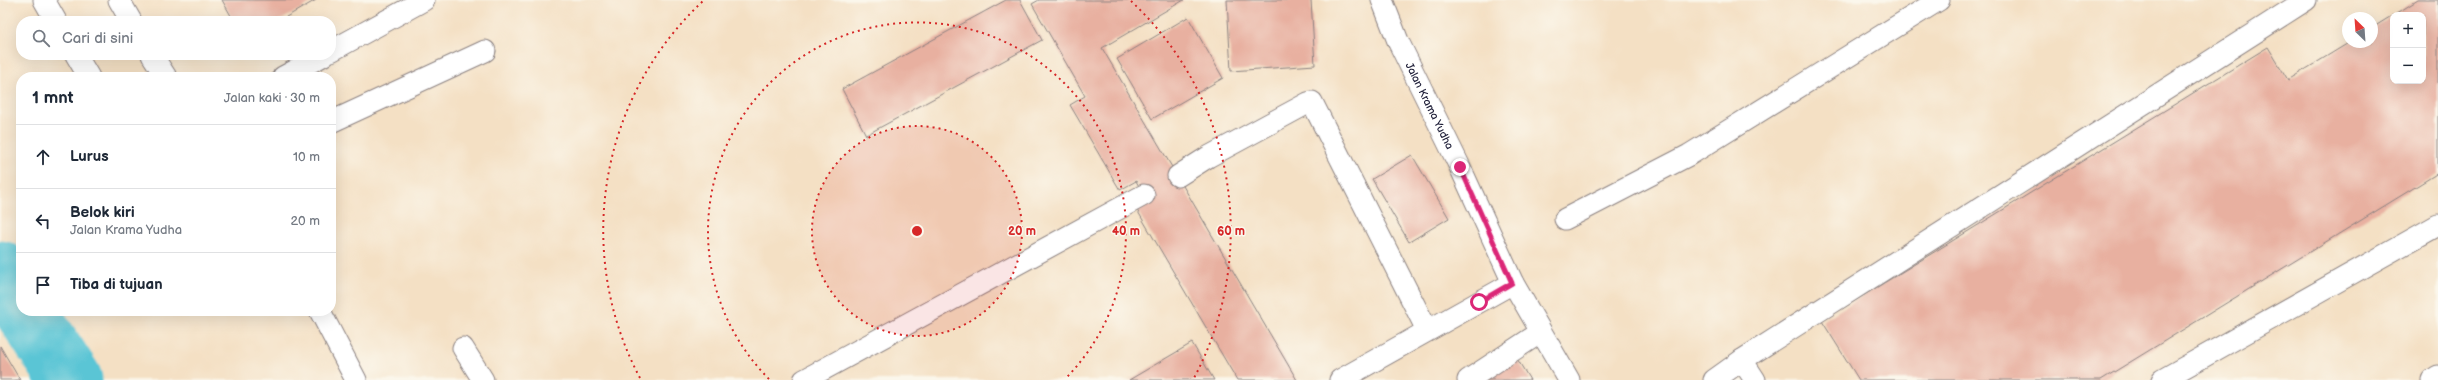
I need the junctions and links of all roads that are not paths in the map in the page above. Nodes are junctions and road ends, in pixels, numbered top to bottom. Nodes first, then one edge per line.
1 (44, 0) edge
2 (119, 0) edge
3 (424, 0) edge
4 (1382, 0) edge
5 (1939, 0) edge
6 (2306, 0) edge
7 (53, 16) edge
8 (128, 16) edge
9 (336, 48) edge
10 (485, 51) dead end
11 (79, 60) edge
12 (155, 60) edge
13 (315, 60) edge
14 (86, 72) edge
15 (163, 72) edge
16 (292, 72) edge
17 (336, 120) edge
18 (1178, 176) dead end
19 (1144, 195) dead end
20 (1565, 219) dead end
21 (2438, 225) edge
22 (1512, 283) junction
23 (323, 316) edge
24 (1427, 330) junction
25 (1542, 332) junction
26 (463, 348) dead end
27 (1742, 360) junction
28 (2438, 376) edge
29 (356, 380) edge
30 (483, 380) edge
31 (805, 380) edge
32 (1340, 380) edge
33 (1468, 380) edge
34 (1569, 380) edge
35 (1714, 380) edge
36 (1755, 380) edge
37 (2162, 380) edge
38 (2432, 380) edge

1 - 7 lane
2 - 8 lane
3 - 9 lane
4 - 22 lane, Jalan Krama Yudha
5 - 20 lane
6 - 27 lane
10 - 17 lane
11 - 14 lane
12 - 15 lane
13 - 16 lane
18 - 24 lane
19 - 31 lane
21 - 37 lane
22 - 24 lane
22 - 25 lane, Jalan Krama Yudha
23 - 29 lane
24 - 32 lane
25 - 33 lane
25 - 34 lane, Jalan Krama Yudha
26 - 30 lane
27 - 35 lane
27 - 36 lane
28 - 38 lane

